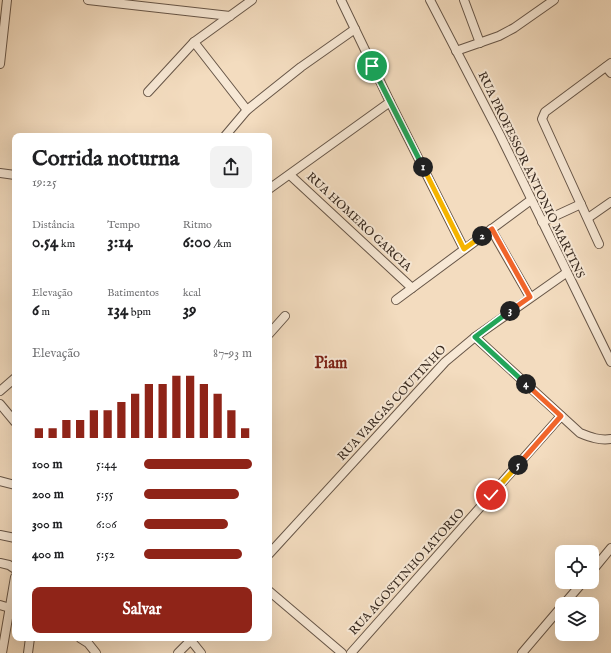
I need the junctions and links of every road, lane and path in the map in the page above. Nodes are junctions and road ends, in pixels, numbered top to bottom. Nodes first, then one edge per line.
1 (7, 0) edge
2 (88, 0) edge
3 (252, 0) edge
4 (341, 0) edge
5 (430, 0) edge
6 (464, 0) edge
7 (554, 0) edge
8 (110, 1) edge
9 (230, 16) junction
10 (355, 29) junction
11 (194, 42) junction
12 (480, 43) junction
13 (456, 51) junction
14 (0, 64) edge
15 (609, 68) edge
16 (148, 92) dead end
17 (390, 102) junction
18 (247, 110) junction
19 (228, 133) edge
20 (0, 173) edge
21 (290, 174) junction
22 (12, 175) edge
23 (272, 188) edge
24 (531, 200) junction
25 (611, 202) edge
26 (581, 204) junction
27 (588, 218) junction
28 (542, 222) junction
29 (492, 229) junction
30 (599, 244) dead end
31 (464, 249) junction
32 (566, 273) junction
33 (412, 288) junction
34 (530, 297) junction
35 (396, 300) dead end
36 (285, 316) dead end
37 (272, 331) edge
38 (475, 337) junction
39 (611, 362) edge
40 (12, 381) edge
41 (0, 391) edge
42 (0, 404) edge
43 (561, 416) junction
44 (12, 418) edge
45 (611, 439) edge
46 (0, 480) edge
47 (12, 484) edge
48 (0, 535) edge
49 (12, 537) edge
50 (611, 548) edge
51 (272, 551) edge
52 (0, 563) edge
53 (599, 563) edge
54 (12, 568) edge
55 (577, 589) edge
56 (272, 594) edge
57 (12, 596) edge
58 (570, 597) edge
59 (0, 605) edge
60 (10, 608) junction
61 (555, 614) edge
62 (30, 641) edge
63 (85, 641) edge
64 (189, 641) edge
65 (192, 641) edge
66 (2, 653) edge
67 (28, 653) edge
68 (96, 653) edge
69 (178, 653) edge
70 (201, 653) edge
71 (342, 653) edge
72 (351, 653) edge
73 (522, 653) edge

1 - 14 street
2 - 8 street
3 - 9 street
4 - 10 street
5 - 13 street, RUA PROFESSOR ANTONIO MARTINS
6 - 12 street
7 - 12 street
8 - 9 street
9 - 11 street
10 - 17 street
10 - 18 street
11 - 16 street
11 - 18 street
12 - 13 street
13 - 24 street, RUA PROFESSOR ANTONIO MARTINS
15 - 26 street
17 - 21 street
17 - 31 street
18 - 19 street
20 - 22 street
21 - 23 street
21 - 33 street, RUA HOMERO GARCIA
24 - 28 street, RUA PROFESSOR ANTONIO MARTINS
24 - 29 street
25 - 27 street
26 - 27 street
26 - 28 street
27 - 30 street
28 - 32 street, RUA PROFESSOR ANTONIO MARTINS
29 - 31 street
29 - 34 street
31 - 33 street
32 - 34 street, RUA VARGAS COUTINHO
32 - 39 street, RUA PROFESSOR ANTONIO MARTINS
33 - 35 street
34 - 38 street, RUA VARGAS COUTINHO
36 - 37 street
38 - 43 street
38 - 51 street, RUA VARGAS COUTINHO
40 - 41 street
42 - 44 street
43 - 45 street
43 - 72 street, RUA AGOSTINHO IATORIO
46 - 47 street
48 - 49 street
50 - 53 street
52 - 54 street
55 - 58 street
56 - 71 street
57 - 60 street
59 - 60 street
60 - 66 street
61 - 73 street
62 - 67 street
63 - 68 street
64 - 69 street
65 - 70 street

